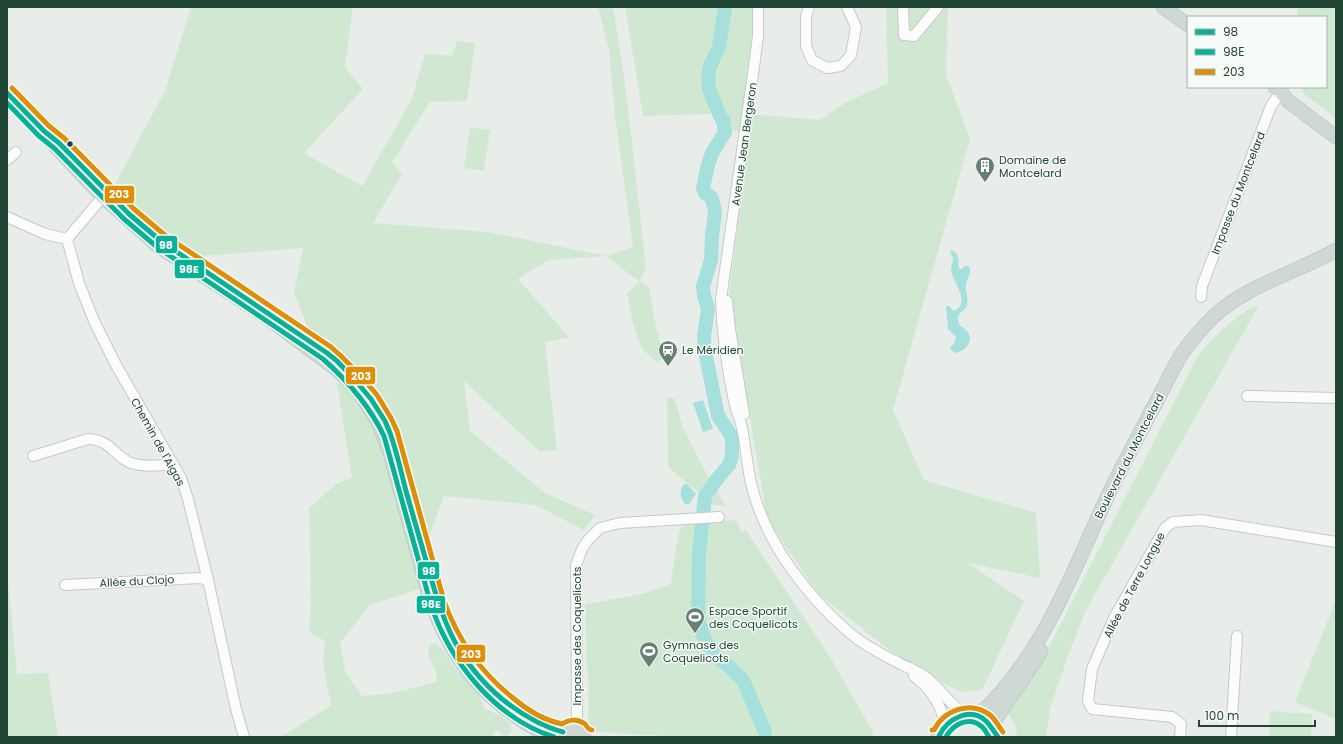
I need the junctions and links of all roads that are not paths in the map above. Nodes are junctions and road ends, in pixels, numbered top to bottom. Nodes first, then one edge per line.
1 (758, 7) edge
2 (809, 7) edge
3 (847, 7) edge
4 (903, 7) edge
5 (938, 7) edge
6 (1163, 7) edge
7 (1187, 24) edge
8 (1277, 92) edge
9 (7, 93) edge
10 (1336, 137) edge
11 (16, 152) dead end
12 (7, 160) edge
13 (105, 194) junction
14 (7, 217) edge
15 (67, 239) junction
16 (1336, 250) edge
17 (1336, 259) edge
18 (1298, 274) junction
19 (1250, 295) junction
20 (1201, 297) dead end
21 (1247, 396) dead end
22 (1336, 398) edge
23 (33, 456) dead end
24 (172, 464) junction
25 (719, 517) dead end
26 (1336, 542) edge
27 (208, 580) junction
28 (65, 585) dead end
29 (1237, 636) dead end
30 (897, 662) junction
31 (971, 716) junction
32 (576, 734) edge
33 (938, 734) edge
34 (996, 734) edge
35 (244, 737) edge
36 (551, 737) edge
37 (1180, 737) edge
38 (1231, 737) edge

1 - 30 street, Avenue Jean Bergeron
2 - 3 street
4 - 5 street
6 - 7 main road
8 - 10 main road
8 - 20 street, Impasse du Montcelard
9 - 13 main road
11 - 12 street
13 - 15 street
13 - 32 main road
13 - 36 main road
14 - 15 street
15 - 24 street, Chemin de l'Aigas
16 - 18 main road, Boulevard du Montcelard
17 - 18 main road, Boulevard du Montcelard
18 - 19 main road, Boulevard du Montcelard
19 - 31 main road, Boulevard du Montcelard
19 - 34 main road, Boulevard du Montcelard
21 - 22 street
23 - 24 street
24 - 27 street, Chemin de l'Aigas
25 - 32 street, Impasse des Coquelicots
26 - 37 street, Allée de Terre Longue
27 - 28 street, Allée du Clojo
27 - 35 street, Chemin de l'Aigas
29 - 38 street
30 - 31 street, Avenue Jean Bergeron
30 - 33 street, Avenue Jean Bergeron
31 - 33 main road
31 - 34 main road

